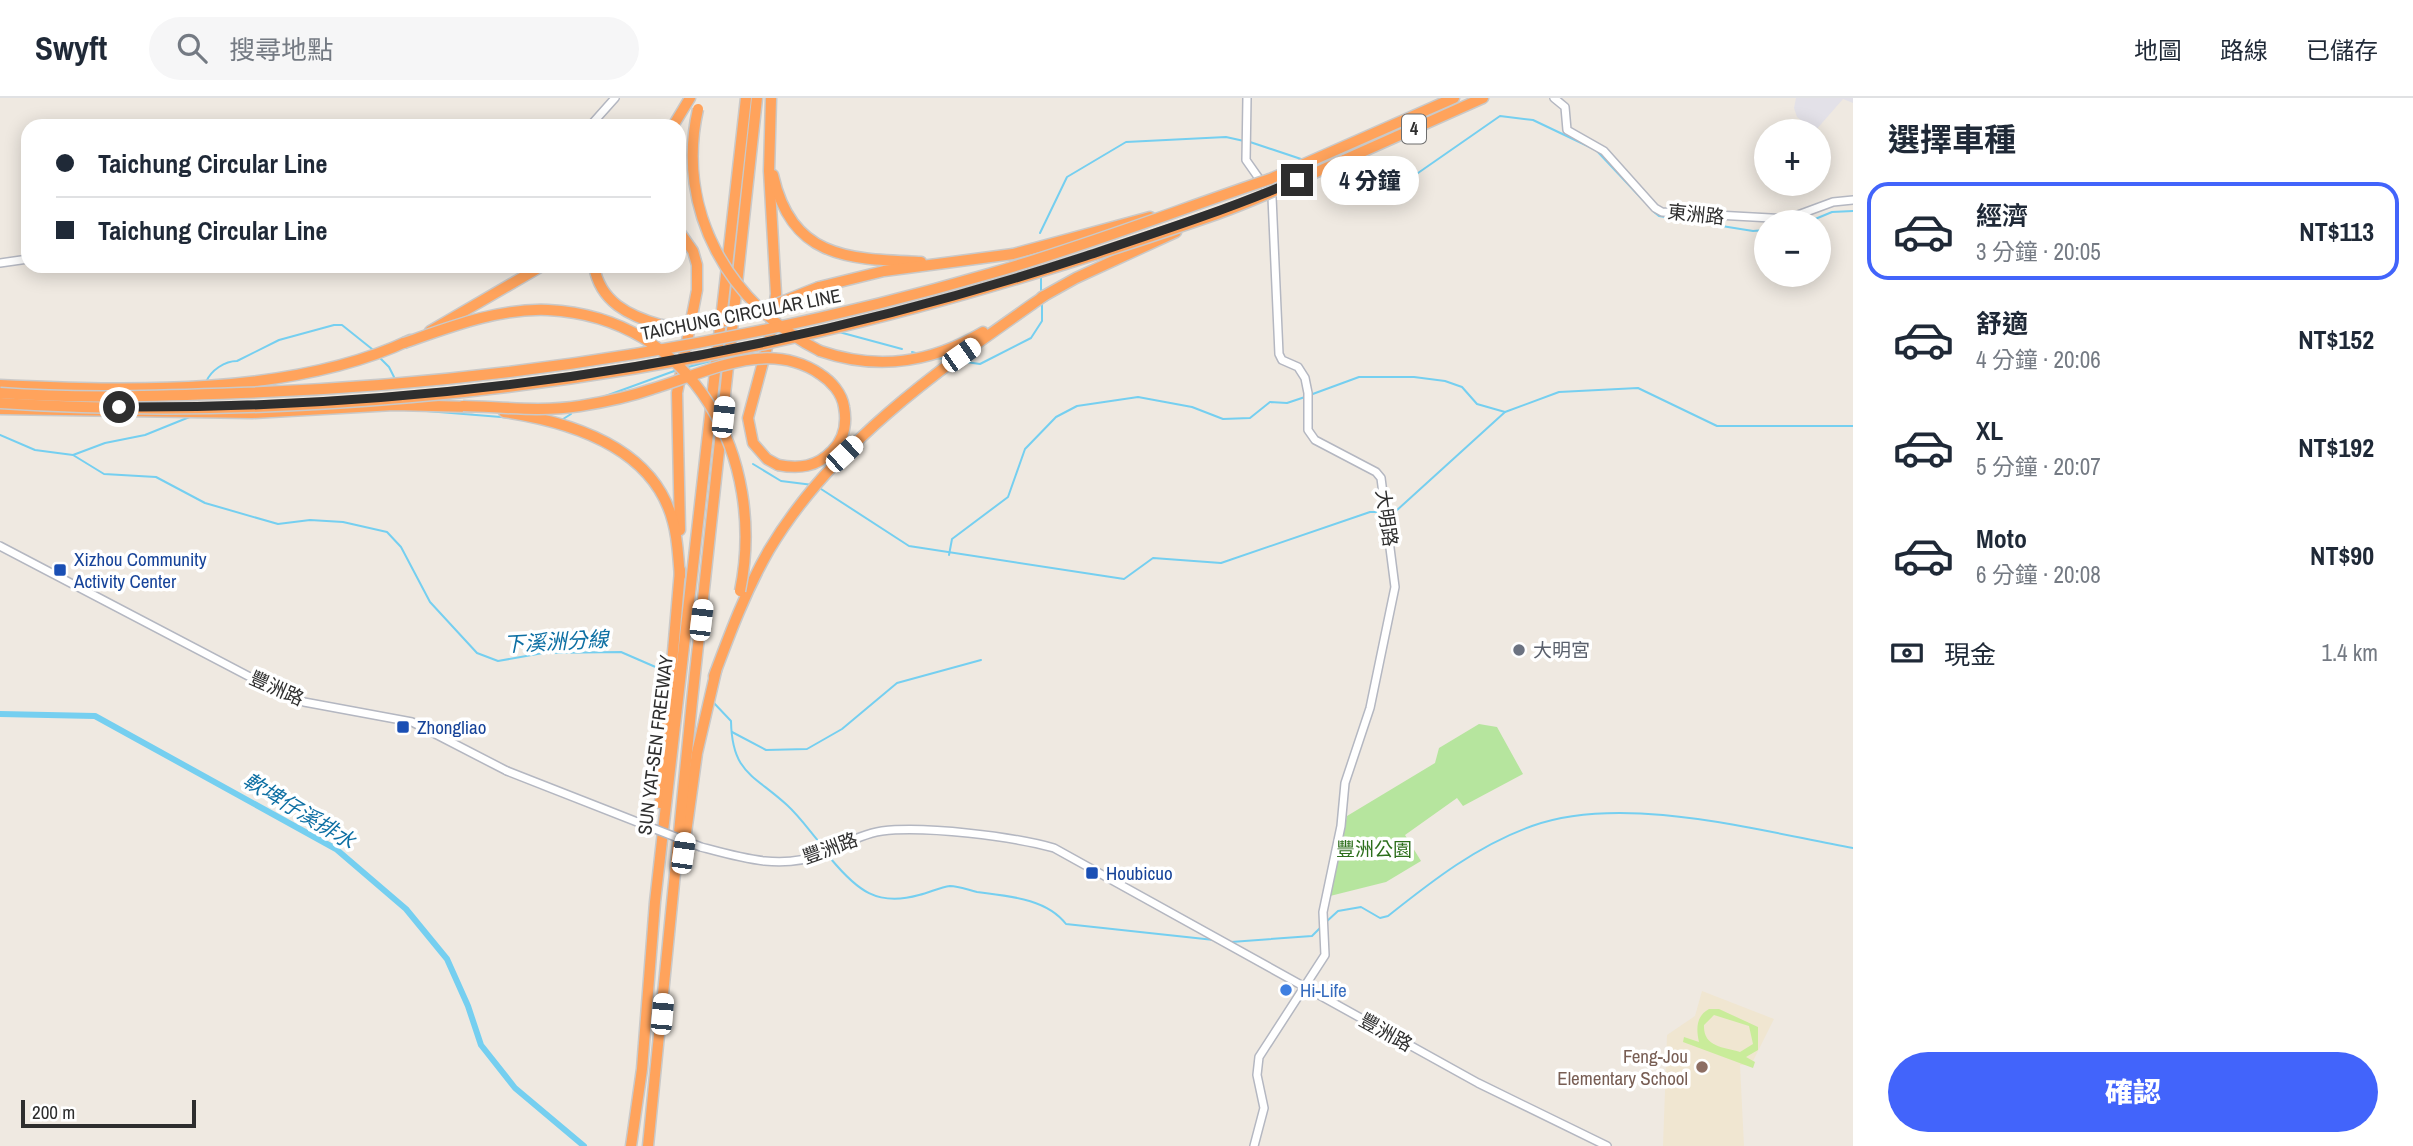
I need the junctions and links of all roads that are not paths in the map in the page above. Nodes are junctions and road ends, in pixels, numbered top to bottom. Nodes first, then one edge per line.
1 (612, 98) edge
2 (701, 98) edge
3 (746, 98) edge
4 (757, 98) edge
5 (771, 98) edge
6 (1247, 98) edge
7 (1454, 98) edge
8 (1483, 98) edge
9 (1554, 98) edge
10 (688, 101) edge
11 (595, 119) edge
12 (677, 119) edge
13 (770, 146) junction
14 (1207, 200) junction
15 (1853, 200) edge
16 (1220, 213) junction
17 (686, 238) edge
18 (1013, 254) junction
19 (21, 260) edge
20 (0, 263) edge
21 (530, 273) edge
22 (596, 273) edge
23 (1044, 296) junction
24 (404, 343) junction
25 (0, 385) edge
26 (0, 393) edge
27 (0, 403) edge
28 (463, 406) junction
29 (0, 409) edge
30 (0, 546) edge
31 (680, 576) junction
32 (744, 589) junction
33 (677, 667) junction
34 (669, 932) junction
35 (1304, 986) junction
36 (631, 1146) edge
37 (648, 1146) edge
38 (1254, 1146) edge
39 (1607, 1146) edge

1 - 11 street
2 - 23 highway, bridge
3 - 33 highway, SUN YAT-SEN FREEWAY
4 - 34 highway, SUN YAT-SEN FREEWAY
5 - 13 highway
6 - 35 street, 大明路
7 - 14 highway, TAICHUNG CIRCULAR LINE / 4, bridge
8 - 16 highway, TAICHUNG CIRCULAR LINE / 4, bridge
9 - 15 street, 東洲路
10 - 12 highway
13 - 18 highway
13 - 28 highway, bridge
14 - 18 highway, bridge
14 - 26 highway, TAICHUNG CIRCULAR LINE / 4, bridge
16 - 23 highway, bridge
16 - 27 highway, TAICHUNG CIRCULAR LINE / 4, bridge
17 - 31 highway
18 - 22 highway, bridge
19 - 20 street
21 - 24 highway, bridge
23 - 32 highway
24 - 25 highway
24 - 32 highway, bridge
28 - 29 highway, bridge
28 - 31 highway, bridge
30 - 35 street, 豐洲路, bridge
31 - 33 highway
32 - 34 highway
33 - 36 highway, SUN YAT-SEN FREEWAY
34 - 37 highway, SUN YAT-SEN FREEWAY
35 - 38 street
35 - 39 street, 豐洲路

